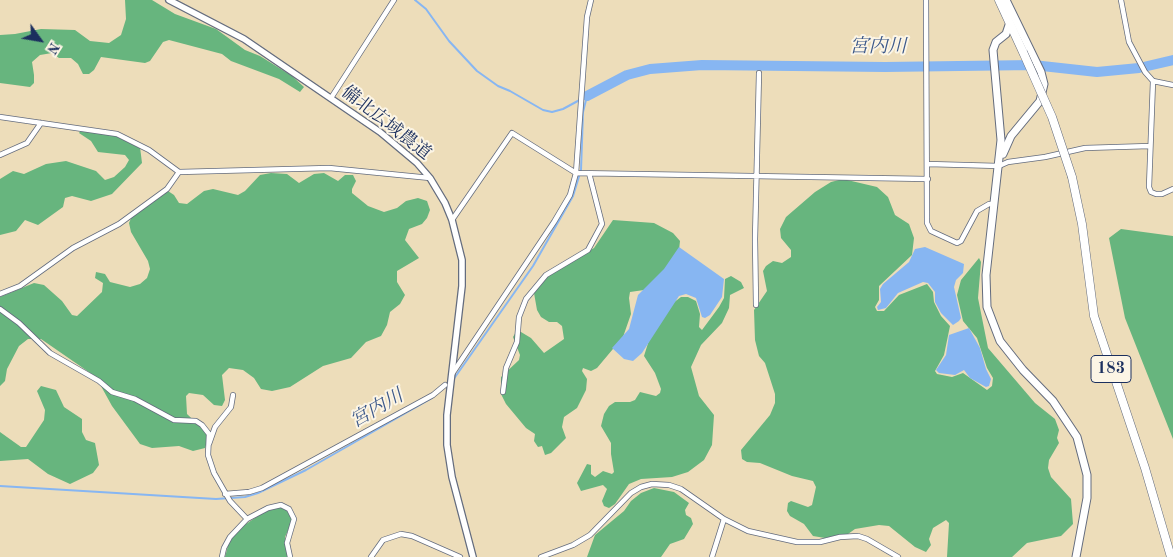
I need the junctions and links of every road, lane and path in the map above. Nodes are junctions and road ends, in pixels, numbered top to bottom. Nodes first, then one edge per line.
1 (169, 0) edge
2 (394, 0) edge
3 (591, 0) edge
4 (926, 0) edge
5 (999, 0) edge
6 (1006, 0) edge
7 (1121, 0) edge
8 (1009, 25) junction
9 (759, 73) dead end
10 (1153, 81) junction
11 (1173, 85) edge
12 (331, 98) junction
13 (0, 117) edge
14 (41, 123) junction
15 (1150, 146) junction
16 (0, 154) edge
17 (928, 164) junction
18 (999, 166) junction
19 (180, 172) junction
20 (576, 172) junction
21 (588, 173) junction
22 (756, 176) junction
23 (430, 178) junction
24 (928, 179) junction
25 (1173, 189) edge
26 (994, 204) junction
27 (452, 220) junction
28 (0, 294) edge
29 (756, 305) dead end
30 (0, 309) edge
31 (451, 378) junction
32 (444, 385) dead end
33 (503, 392) dead end
34 (234, 395) dead end
35 (208, 445) junction
36 (227, 496) junction
37 (247, 519) junction
38 (724, 519) junction
39 (222, 557) edge
40 (290, 557) edge
41 (371, 557) edge
42 (460, 557) edge
43 (472, 557) edge
44 (541, 557) edge
45 (712, 557) edge
46 (898, 557) edge
47 (1076, 557) edge
48 (1171, 557) edge

1 - 12 street, 備北広域農道
2 - 12 street
3 - 20 street
4 - 17 street
5 - 8 highway, 183
6 - 18 main road
7 - 10 street
8 - 18 main road
8 - 48 highway, 183, bridge
9 - 22 street
10 - 11 street
10 - 15 street
12 - 23 street, 備北広域農道
13 - 14 street
14 - 16 street
14 - 19 street
15 - 18 street
15 - 25 street
17 - 18 street
17 - 24 street
18 - 26 main road
19 - 23 street
19 - 28 street
20 - 21 street
20 - 27 street
20 - 31 street
21 - 22 street
21 - 33 street
22 - 24 street
22 - 29 street
23 - 27 street, 備北広域農道
24 - 26 street
26 - 47 main road
27 - 31 street, 備北広域農道
30 - 35 street
31 - 43 street, 備北広域農道
32 - 36 street
34 - 35 street
35 - 36 street
36 - 37 street
37 - 39 street
37 - 40 street
38 - 44 street
38 - 45 street
38 - 46 street
41 - 42 street

